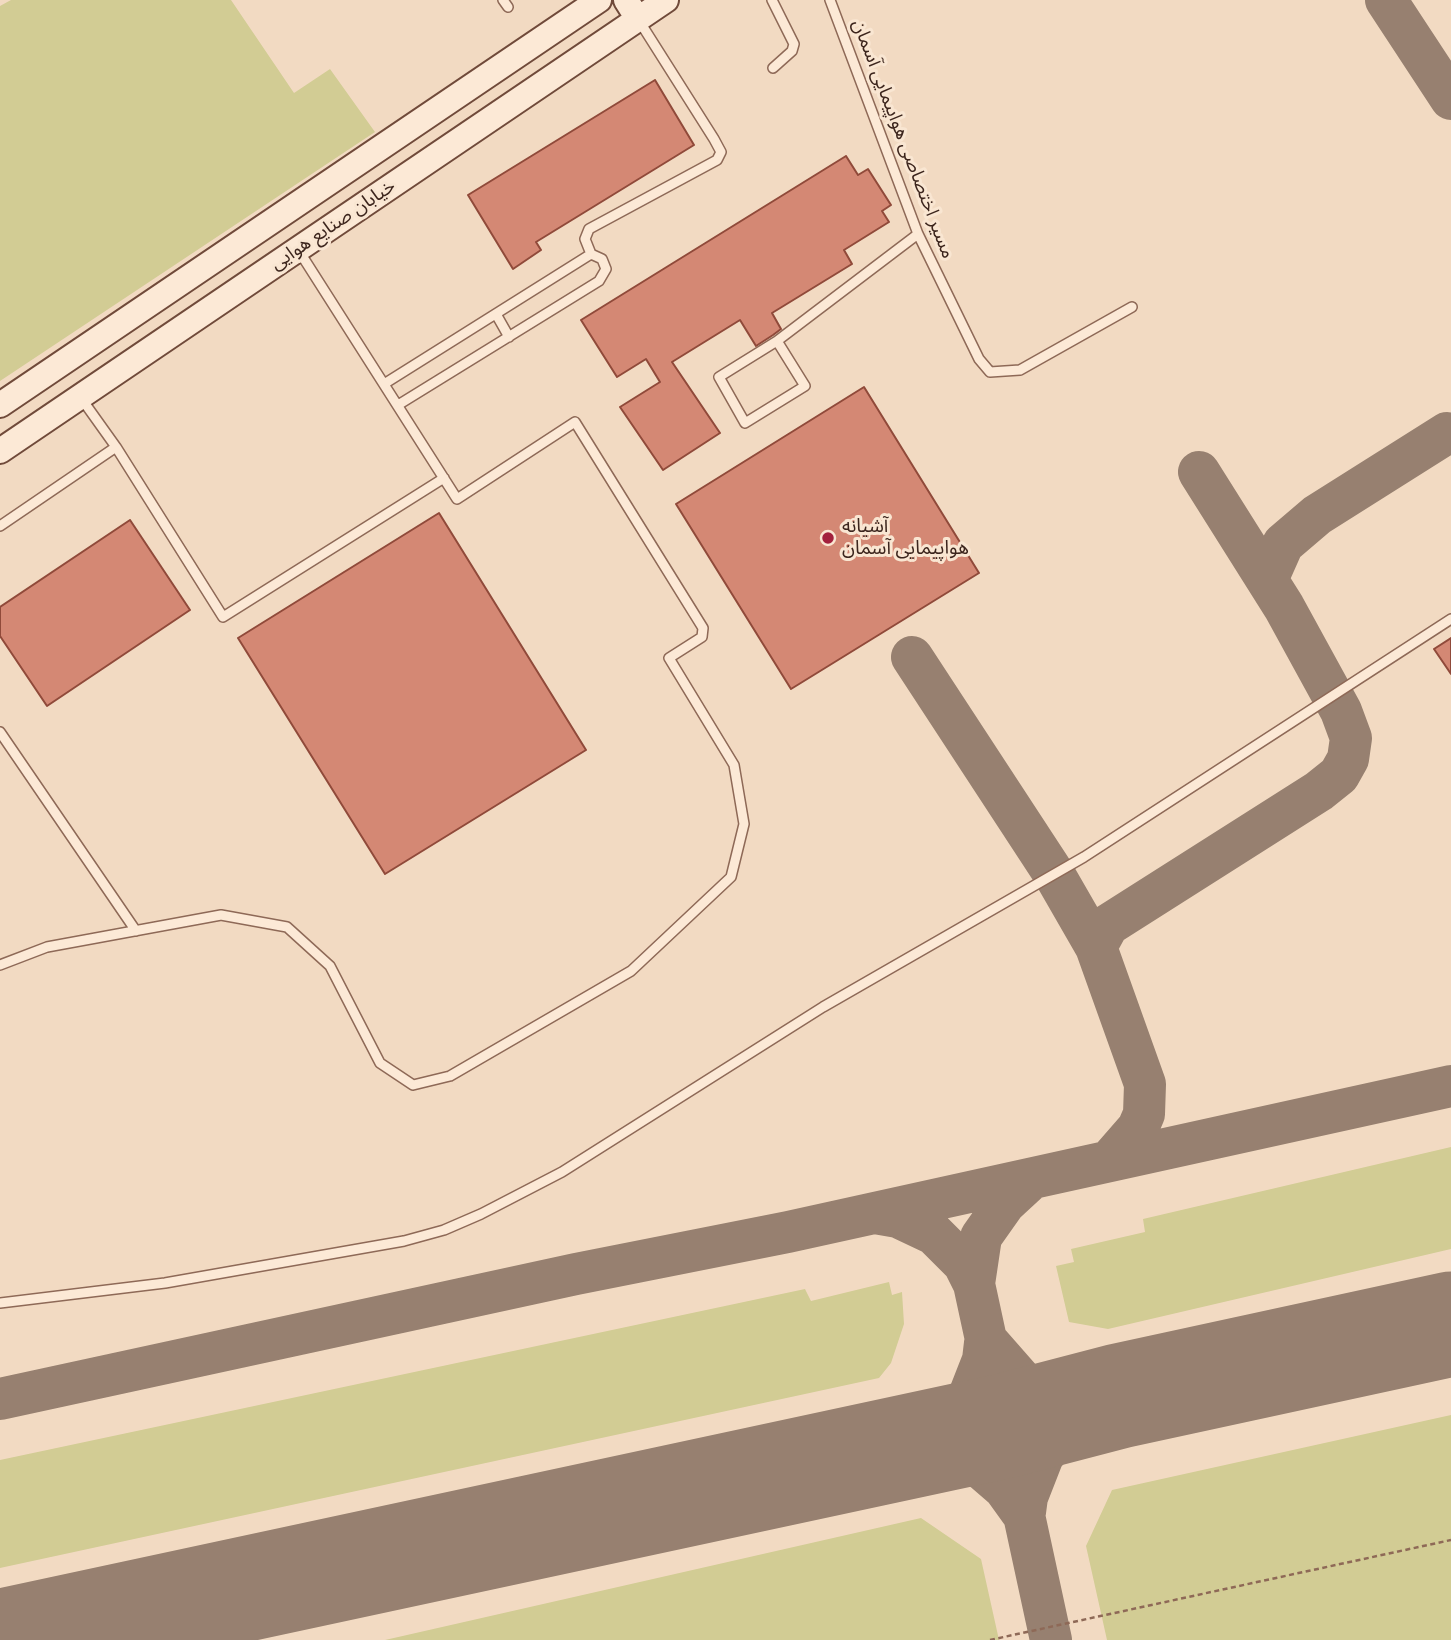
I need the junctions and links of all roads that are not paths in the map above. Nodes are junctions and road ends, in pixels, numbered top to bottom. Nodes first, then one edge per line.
1 (599, 0) edge
2 (666, 0) edge
3 (772, 0) edge
4 (830, 0) edge
5 (632, 9) edge
6 (773, 68) dead end
7 (412, 126) junction
8 (433, 158) junction
9 (277, 218) junction
10 (918, 234) junction
11 (297, 249) junction
12 (591, 254) junction
13 (1132, 307) dead end
14 (496, 314) junction
15 (509, 337) junction
16 (777, 341) junction
17 (58, 365) junction
18 (384, 384) junction
19 (80, 397) junction
20 (0, 405) edge
21 (398, 405) junction
22 (116, 447) junction
23 (0, 451) edge
24 (444, 478) junction
25 (0, 526) edge
26 (1451, 619) edge
27 (0, 732) edge
28 (136, 931) junction
29 (0, 965) edge
30 (0, 1303) edge

1 - 7 street, خیابان صنایع هوایی
2 - 5 street, خیابان صنایع هوایی
3 - 6 lane
4 - 10 lane, مسیر اختصاصی هواپیمایی آسمان
5 - 8 street, خیابان صنایع هوایی
5 - 12 lane
7 - 8 street
7 - 9 street, خیابان صنایع هوایی
8 - 11 street, خیابان صنایع هوایی
9 - 11 street
9 - 17 street, خیابان صنایع هوایی
10 - 13 lane, مسیر اختصاصی هواپیمایی آسمان
10 - 16 lane
11 - 18 lane
11 - 19 street, خیابان صنایع هوایی
12 - 14 lane
12 - 15 lane
14 - 15 lane
14 - 18 lane
15 - 21 lane
16 - 16 lane
17 - 19 street
17 - 20 street, خیابان صنایع هوایی
18 - 21 lane
19 - 22 lane
19 - 23 street, خیابان صنایع هوایی
21 - 24 lane
22 - 24 lane
22 - 25 lane
24 - 28 lane
26 - 30 lane
27 - 28 lane
28 - 29 lane

